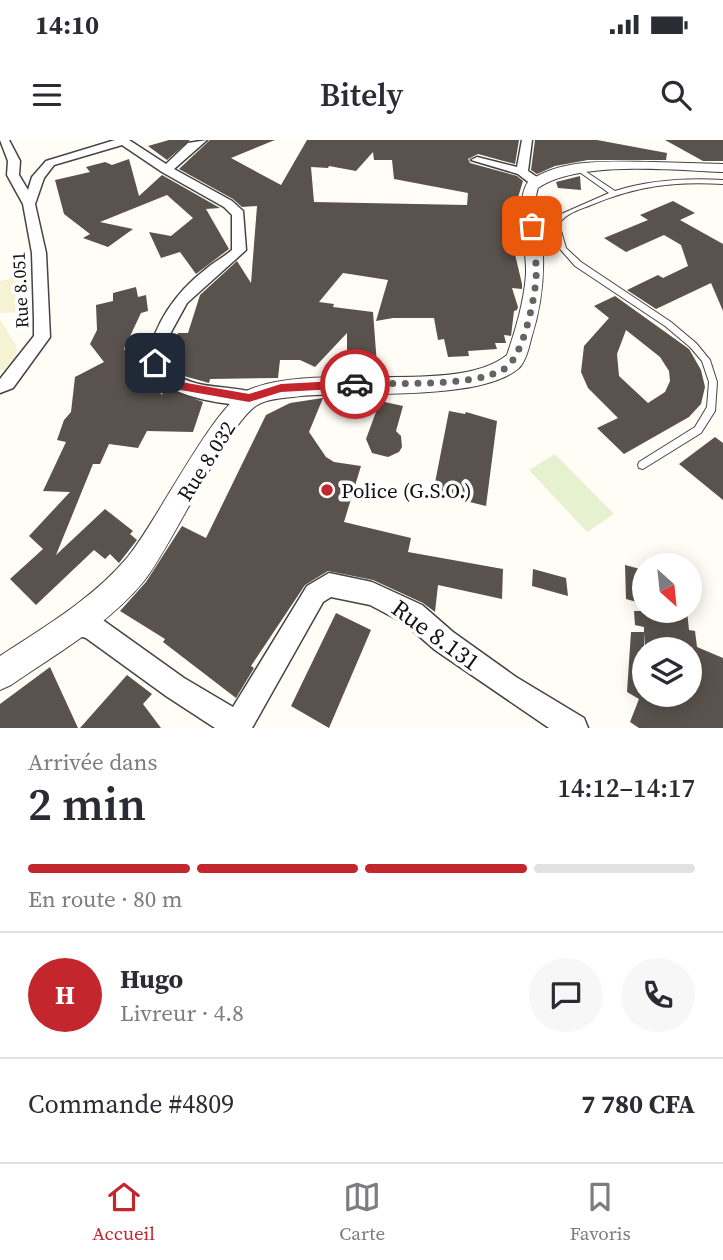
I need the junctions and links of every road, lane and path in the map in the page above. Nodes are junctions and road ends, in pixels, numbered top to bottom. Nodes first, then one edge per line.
1 (4, 140) edge
2 (202, 140) edge
3 (527, 140) edge
4 (122, 141) edge
5 (477, 160) dead end
6 (723, 168) edge
7 (166, 170) junction
8 (580, 170) junction
9 (529, 177) junction
10 (723, 182) edge
11 (613, 193) junction
12 (29, 204) junction
13 (0, 386) edge
14 (249, 398) junction
15 (643, 465) dead end
16 (76, 624) junction
17 (0, 674) edge
18 (229, 728) edge
19 (236, 728) edge
20 (574, 728) edge

1 - 12 street, Rue 8.051
2 - 7 street
3 - 9 street
4 - 7 street
4 - 12 street
5 - 9 street
6 - 8 street
7 - 14 street
8 - 9 street
8 - 11 lane
9 - 14 street
10 - 11 lane
11 - 15 lane
12 - 13 street, Rue 8.051
14 - 16 street, Rue 8.032
16 - 17 street, Rue 8.032
16 - 18 street
19 - 20 street, Rue 8.131

